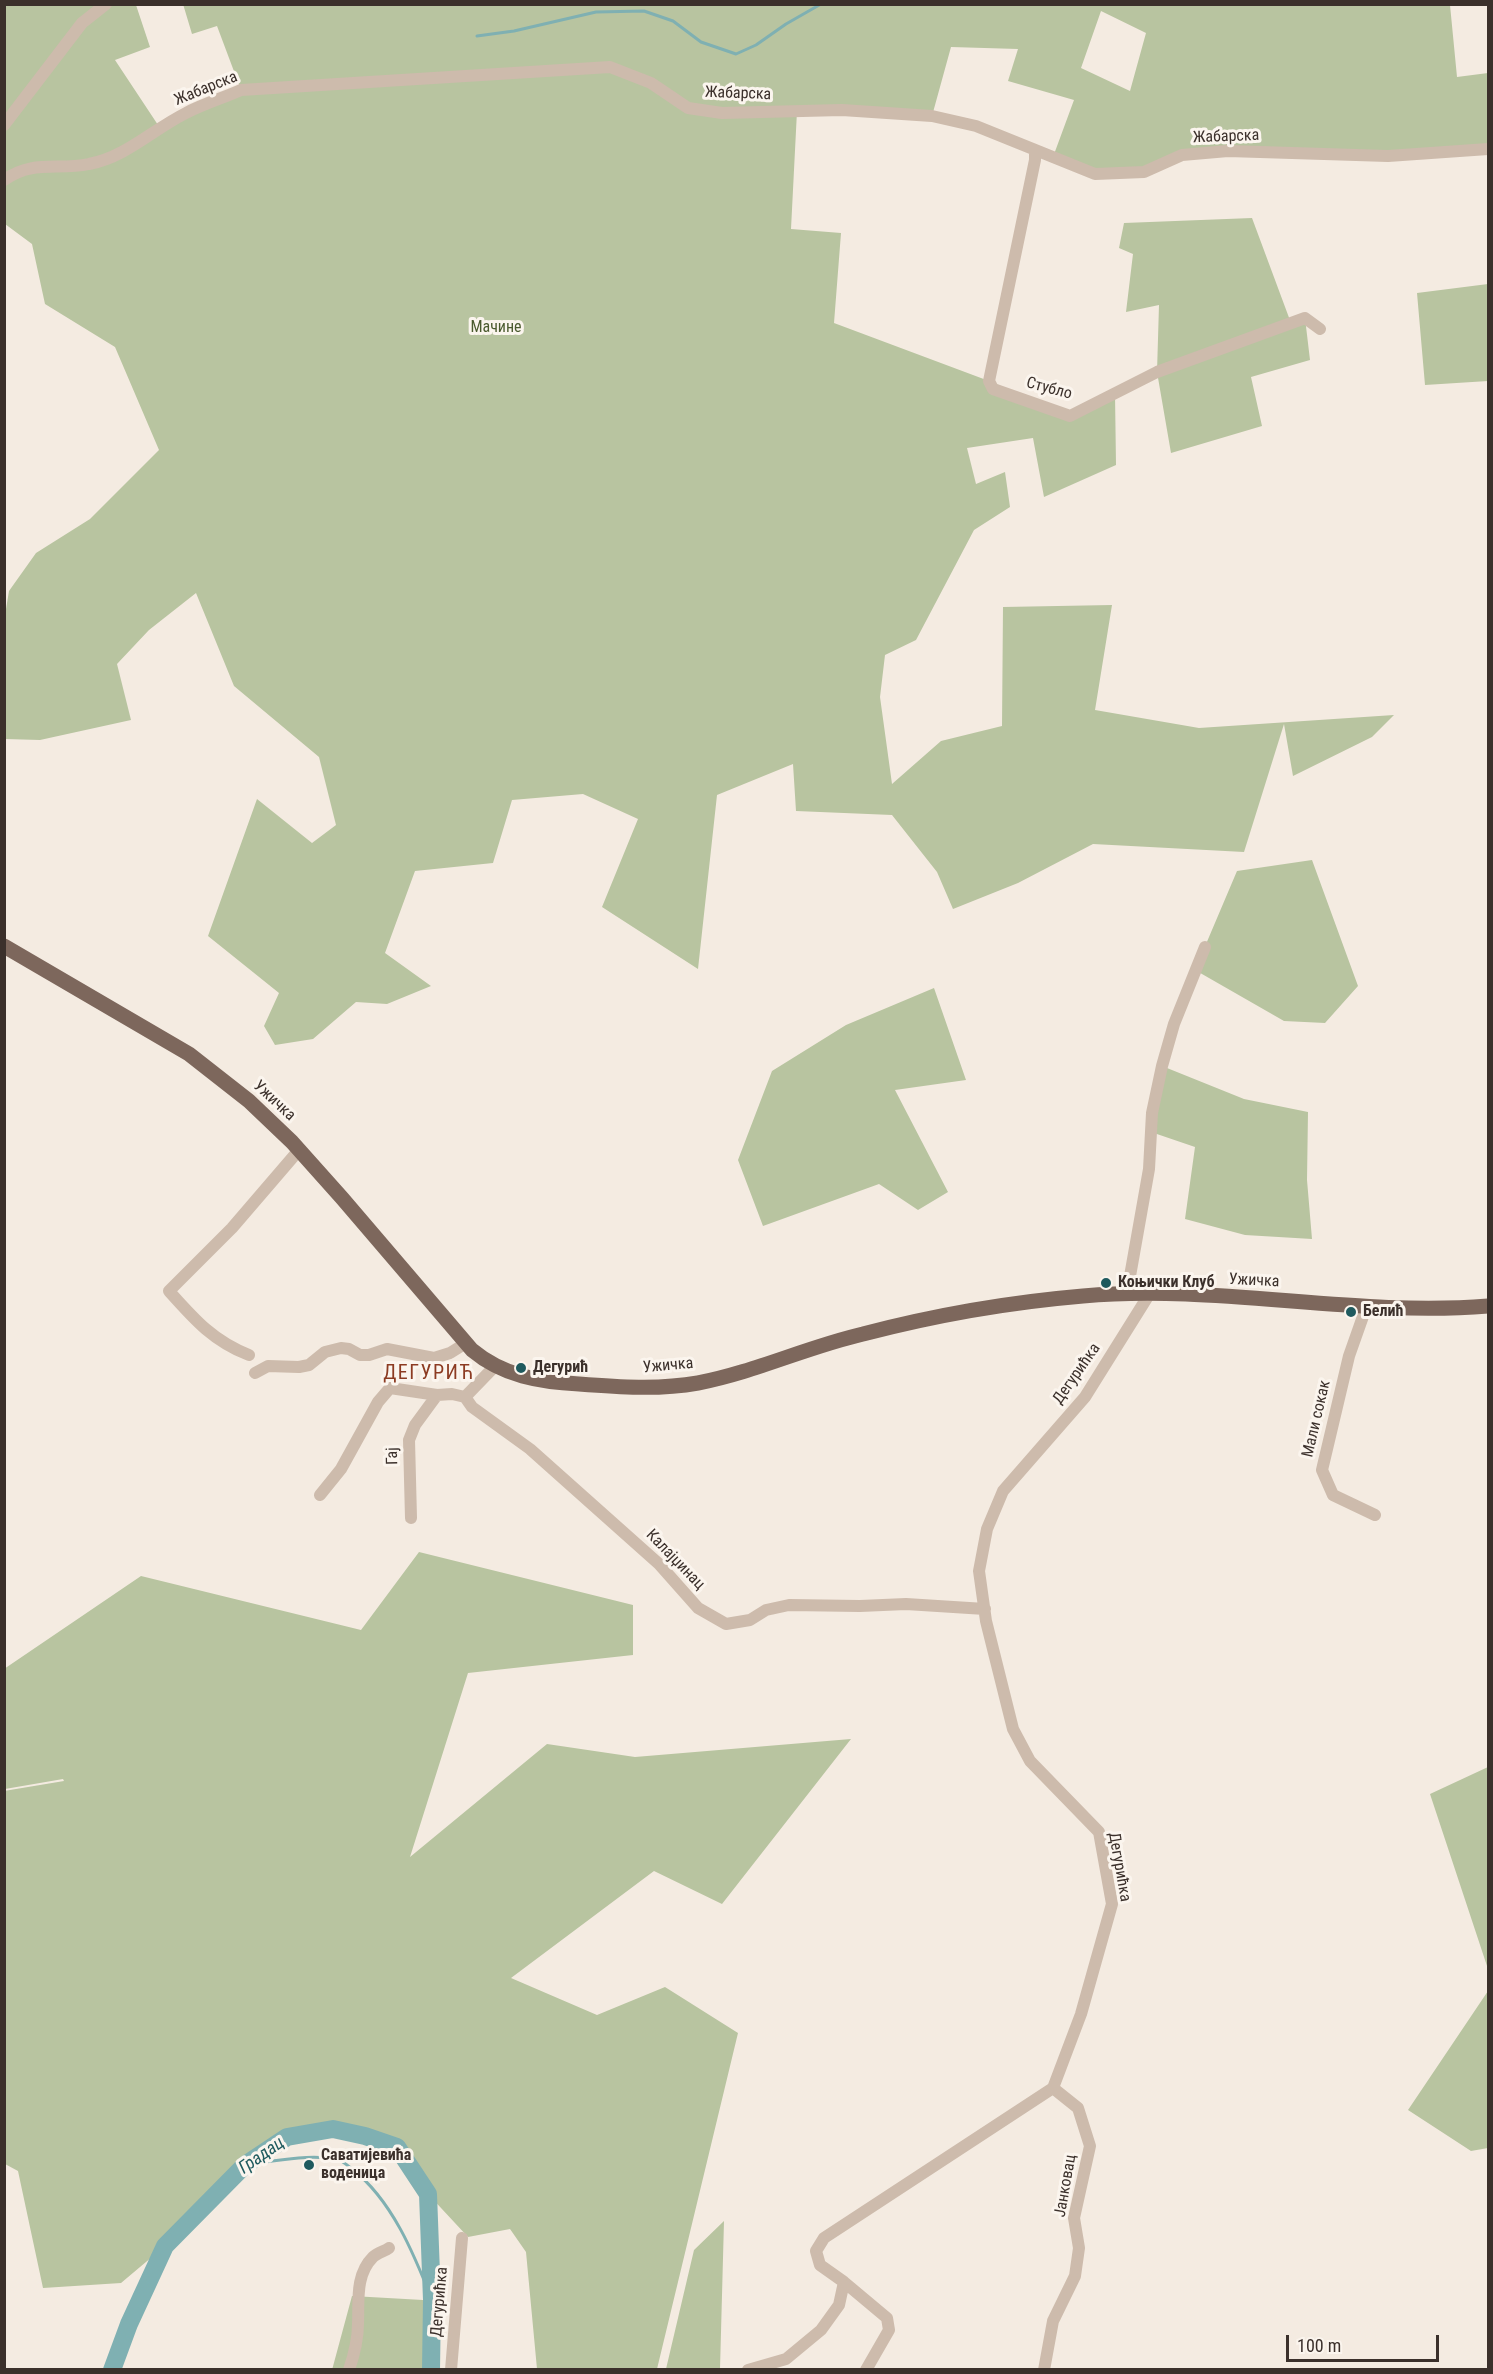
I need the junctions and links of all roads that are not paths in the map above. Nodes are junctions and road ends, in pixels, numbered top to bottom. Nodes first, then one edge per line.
1 (106, 4) edge
2 (4, 125) edge
3 (1488, 149) edge
4 (1035, 150) junction
5 (4, 180) edge
6 (1320, 329) dead end
7 (4, 946) edge
8 (1205, 947) dead end
9 (299, 1150) junction
10 (1127, 1293) junction
11 (1150, 1293) junction
12 (1367, 1305) junction
13 (1488, 1306) edge
14 (466, 1343) junction
15 (249, 1355) dead end
16 (495, 1366) junction
17 (255, 1373) dead end
18 (437, 1395) junction
19 (465, 1397) junction
20 (320, 1495) dead end
21 (1375, 1515) dead end
22 (411, 1518) dead end
23 (985, 1609) junction
24 (1053, 2088) junction
25 (462, 2238) dead end
26 (390, 2248) dead end
27 (844, 2282) junction
28 (349, 2370) edge
29 (451, 2370) edge
30 (748, 2370) edge
31 (866, 2370) edge
32 (1044, 2370) edge

1 - 2 street
3 - 4 street, Жабарска
4 - 5 street, Жабарска
4 - 6 street, Стубло
7 - 9 main road, Ужичка
8 - 10 street
9 - 14 main road, Ужичка
9 - 15 street
10 - 11 main road, Ужичка
10 - 16 main road, Ужичка
11 - 12 main road, Ужичка
11 - 23 street, Дегурићка
12 - 13 main road, Ужичка
12 - 21 street, Мали сокак
14 - 16 main road, Ужичка
14 - 17 street
16 - 19 street
18 - 19 street
18 - 20 street
18 - 22 street, Гај
19 - 23 street, Калајџинац
23 - 24 street, Дегурићка
24 - 27 street
24 - 32 street, Јанковац
25 - 29 street, Дегурићка
26 - 28 street
27 - 30 street
27 - 31 street

